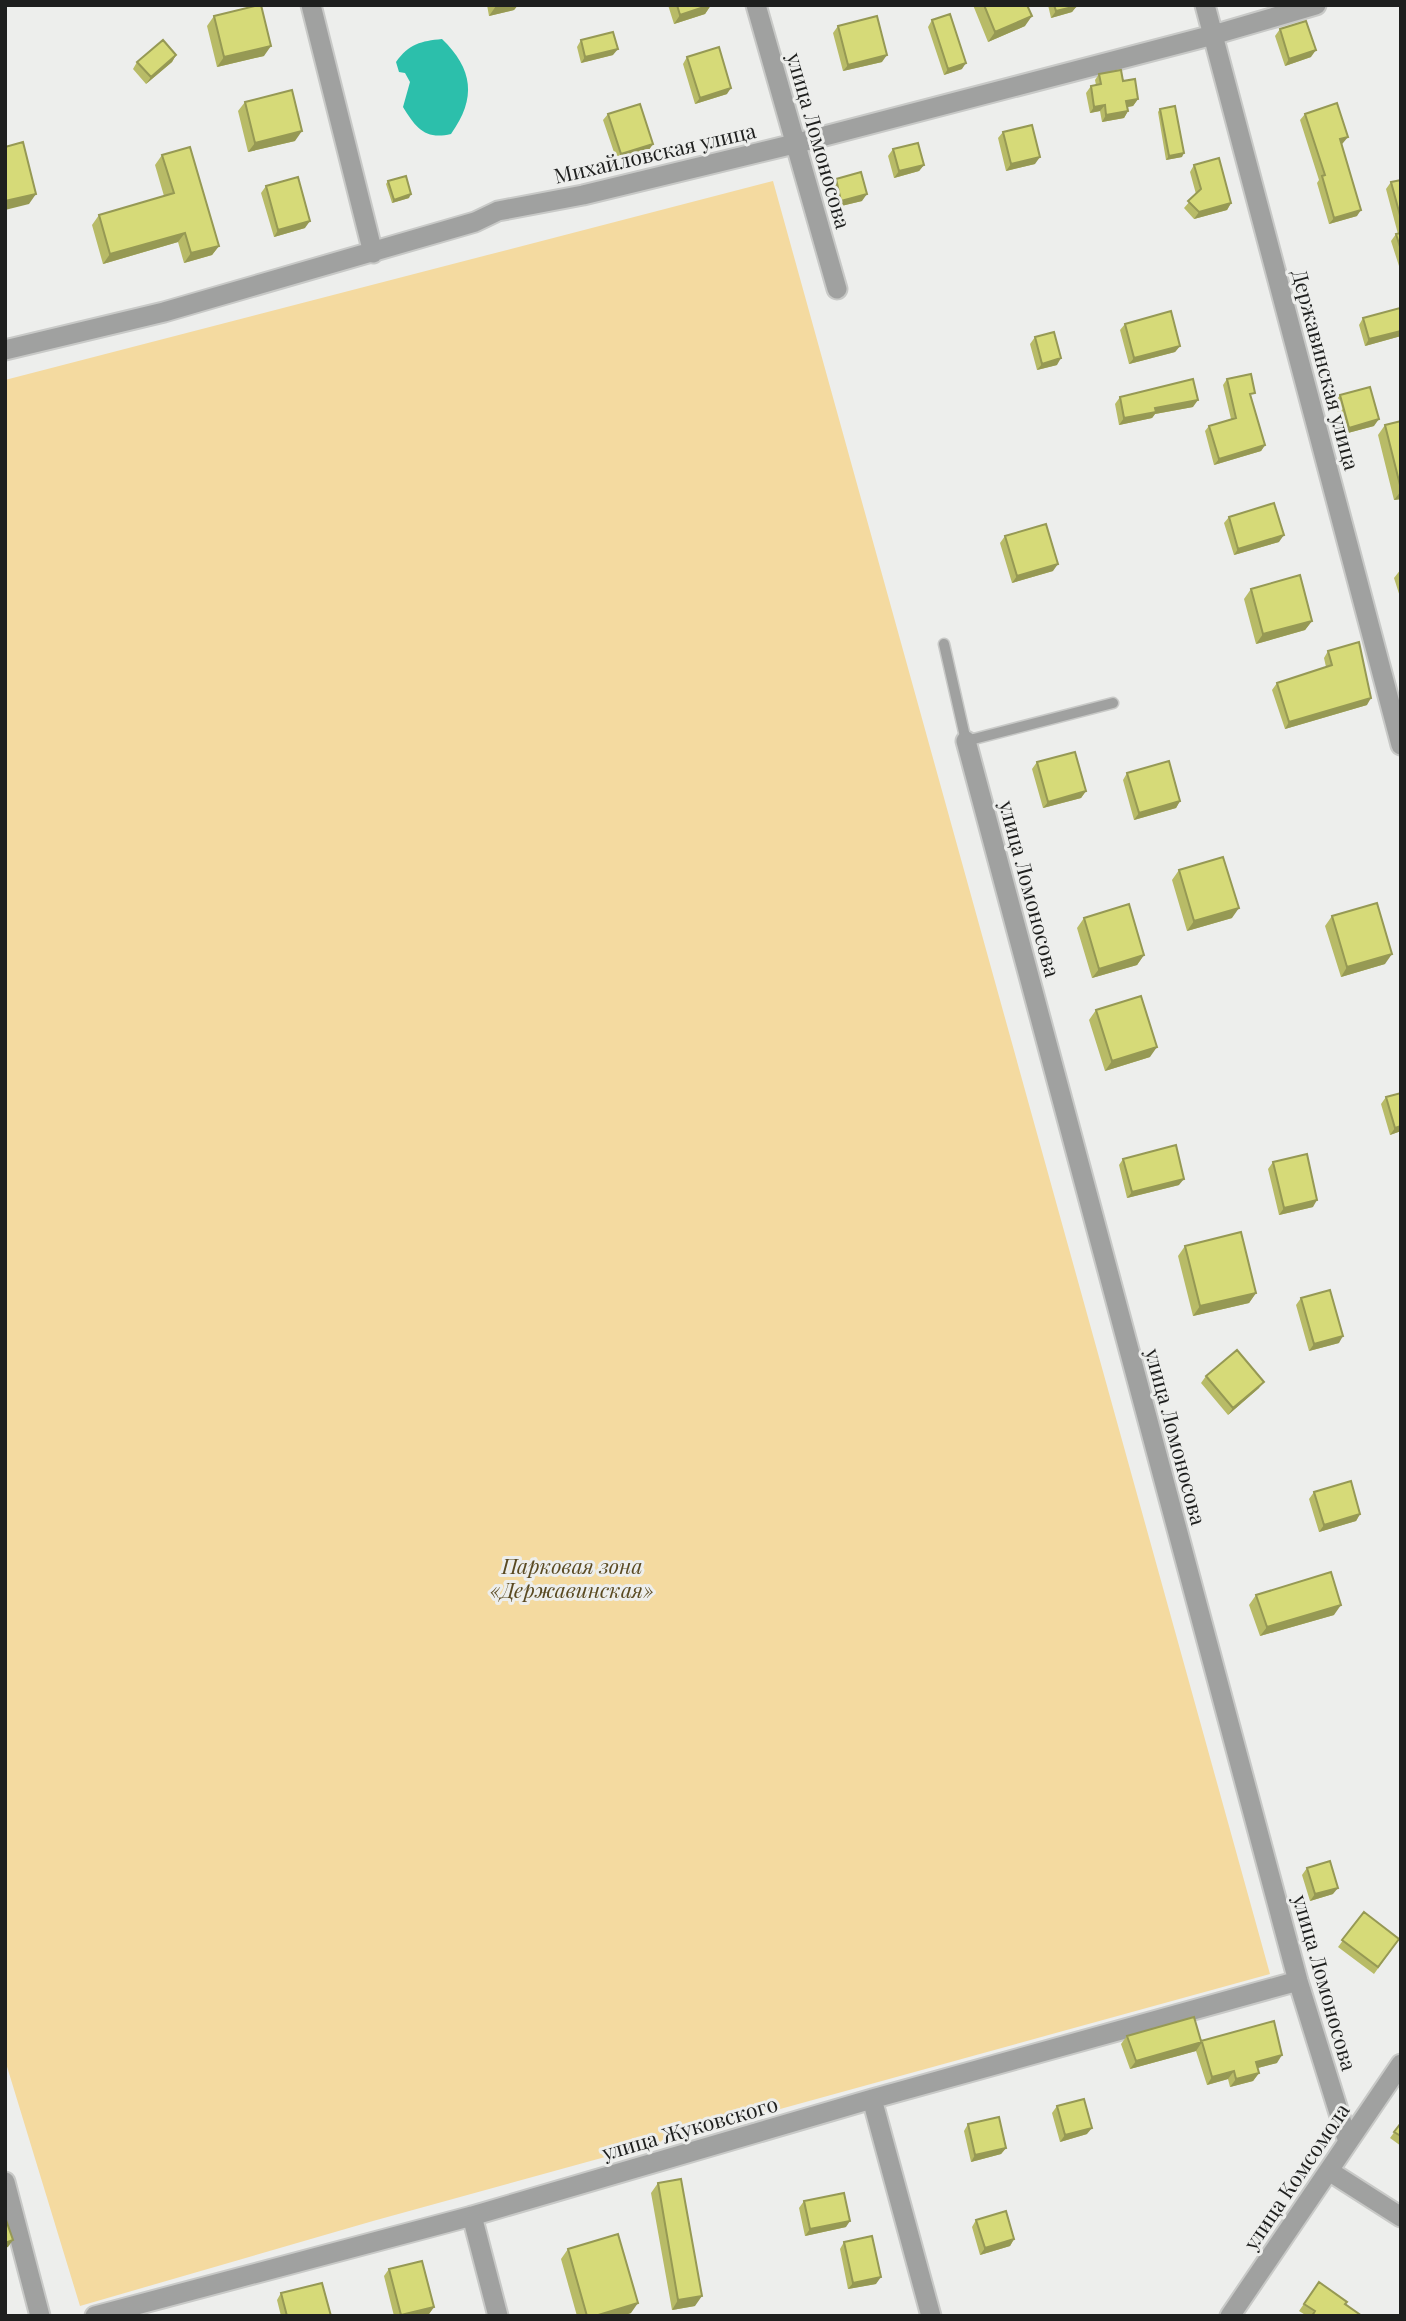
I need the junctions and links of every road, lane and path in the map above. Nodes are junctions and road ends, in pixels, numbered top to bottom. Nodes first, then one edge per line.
1 (311, 5) edge
2 (756, 5) edge
3 (1205, 5) edge
4 (1316, 5) edge
5 (1213, 35) junction
6 (794, 144) junction
7 (373, 253) junction
8 (837, 289) dead end
9 (5, 350) edge
10 (944, 644) dead end
11 (1113, 703) dead end
12 (966, 741) junction
13 (1401, 746) edge
14 (1298, 1981) junction
15 (1401, 2064) edge
16 (872, 2099) junction
17 (1349, 2142) junction
18 (1329, 2171) junction
19 (5, 2182) edge
20 (472, 2217) junction
21 (1401, 2217) edge
22 (40, 2316) edge
23 (95, 2316) edge
24 (498, 2316) edge
25 (931, 2316) edge
26 (1230, 2316) edge

1 - 7 street
2 - 6 street, улица Ломоносова
3 - 5 street, Державинская улица
4 - 5 street, Михайловская улица
5 - 6 street, Михайловская улица
5 - 13 street, Державинская улица
6 - 7 street, Михайловская улица
6 - 8 street, улица Ломоносова
7 - 9 street, Михайловская улица
10 - 12 lane
11 - 12 lane
12 - 14 street, улица Ломоносова
14 - 16 street, улица Жуковского
14 - 17 street, улица Ломоносова
15 - 17 street, улица Комсомола
16 - 20 street, улица Жуковского
16 - 25 street
17 - 18 street, улица Комсомола
18 - 21 street
18 - 26 street, улица Комсомола
19 - 22 street
20 - 23 street, улица Жуковского
20 - 24 street

